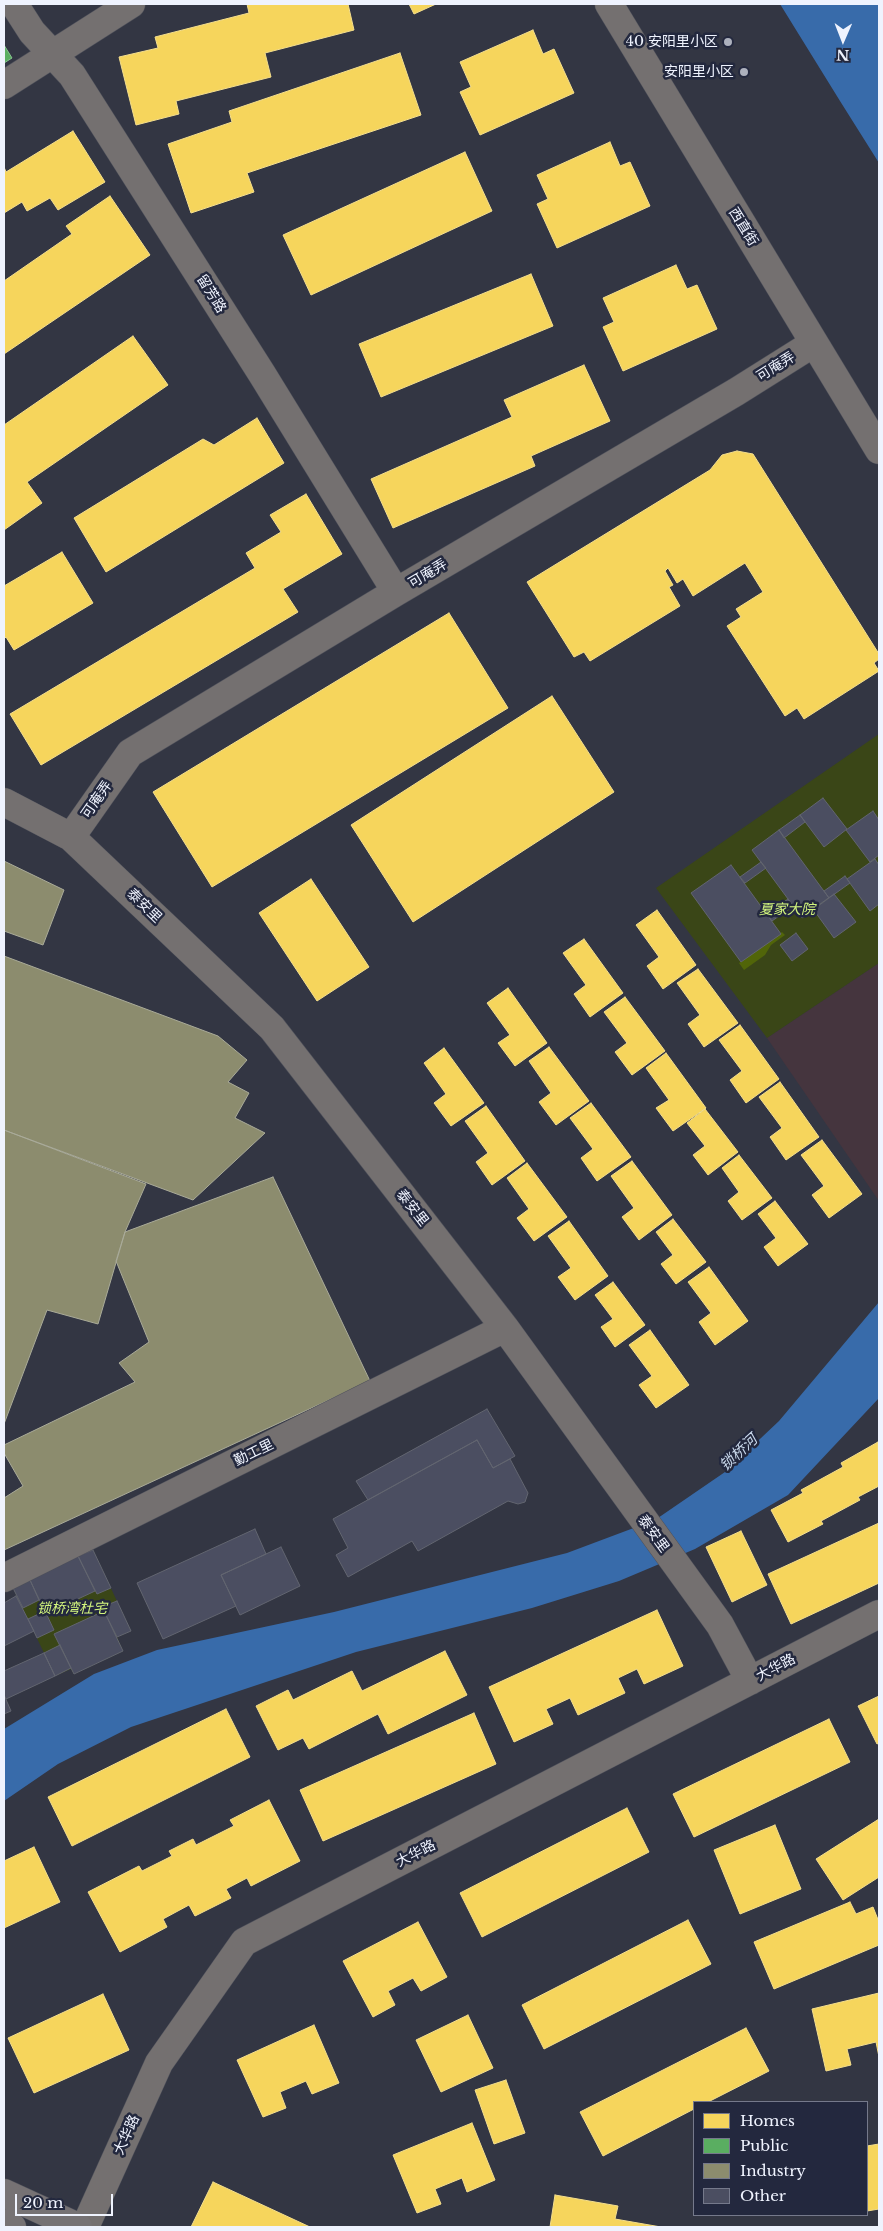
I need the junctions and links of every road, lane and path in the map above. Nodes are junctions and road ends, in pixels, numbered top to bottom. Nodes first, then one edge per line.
1 (14, 4) edge
2 (131, 4) edge
3 (609, 4) edge
4 (52, 53) junction
5 (4, 85) edge
6 (814, 343) junction
7 (879, 450) edge
8 (396, 592) junction
9 (4, 802) edge
10 (71, 837) junction
11 (505, 1328) junction
12 (4, 1578) edge
13 (879, 1614) edge
14 (750, 1681) junction
15 (4, 2193) edge
16 (4, 2224) edge
17 (12, 2227) edge
18 (78, 2227) edge
19 (85, 2227) edge

1 - 4 street, 留芳路
2 - 4 street
3 - 6 street, 西直街
4 - 5 street
4 - 8 street, 留芳路
6 - 7 street, 西直街
6 - 8 street, 可庵弄
8 - 10 street, 可庵弄
9 - 10 street, 泰安里
10 - 11 street, 泰安里
11 - 12 street, 勤工里
11 - 14 street, 泰安里
13 - 14 street, 大华路
14 - 19 street, 大华路
15 - 18 street
16 - 17 street

